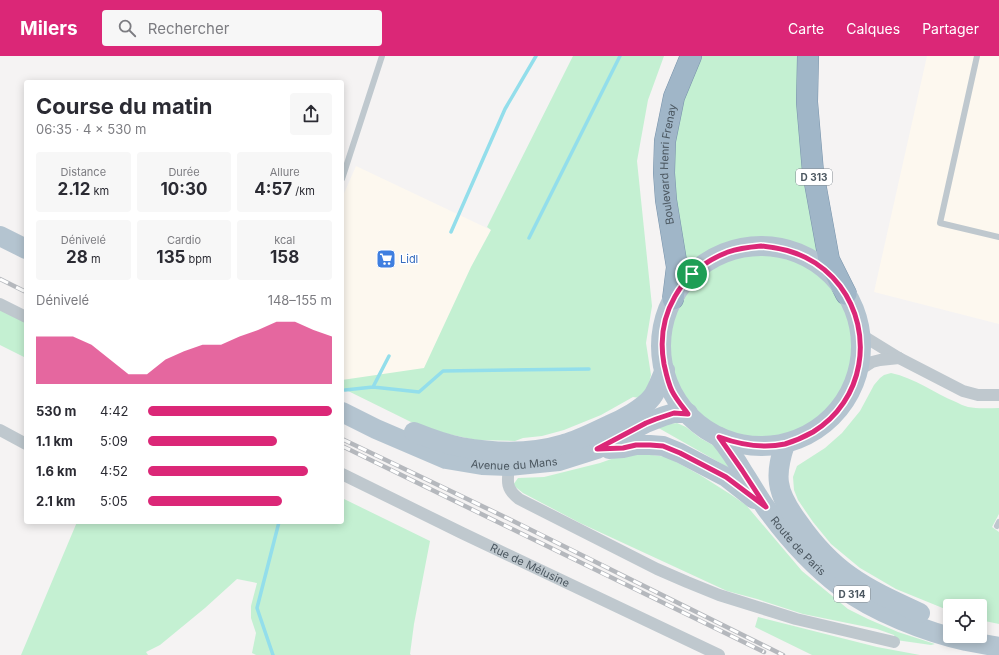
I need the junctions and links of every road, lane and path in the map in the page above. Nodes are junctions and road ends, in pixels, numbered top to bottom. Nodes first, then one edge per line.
1 (382, 56) edge
2 (692, 56) edge
3 (808, 56) edge
4 (978, 56) edge
5 (344, 173) edge
6 (0, 236) edge
7 (999, 237) edge
8 (24, 248) edge
9 (846, 294) junction
10 (673, 299) junction
11 (0, 304) edge
12 (24, 316) edge
13 (860, 334) junction
14 (899, 358) junction
15 (665, 370) junction
16 (858, 371) junction
17 (999, 395) edge
18 (344, 399) edge
19 (344, 413) edge
20 (688, 414) junction
21 (0, 430) edge
22 (719, 437) junction
23 (24, 443) edge
24 (785, 444) junction
25 (597, 449) junction
26 (509, 466) junction
27 (344, 475) edge
28 (766, 507) junction
29 (943, 621) edge
30 (987, 634) edge
31 (999, 636) edge
32 (894, 642) dead end
33 (999, 646) edge
34 (719, 655) edge

1 - 5 lane
2 - 10 highway, Boulevard Henri Frenay
3 - 9 highway, D 313
4 - 7 lane
6 - 8 main road
9 - 10 main road
9 - 13 main road
10 - 15 main road
11 - 12 street
13 - 14 street
13 - 16 main road
14 - 16 street
14 - 17 street
15 - 18 main road, Avenue du Mans
15 - 20 main road
16 - 24 main road
19 - 26 main road, Avenue du Mans
20 - 22 main road
20 - 25 main road, Avenue du Mans
21 - 23 street
22 - 24 main road
22 - 28 main road, Route de Paris / D 314
24 - 29 main road, Route de Paris / D 314
25 - 26 main road, Avenue du Mans
25 - 28 main road
26 - 32 street
27 - 34 street, Rue de Mélusine
28 - 33 main road, Route de Paris / D 314
30 - 31 main road

